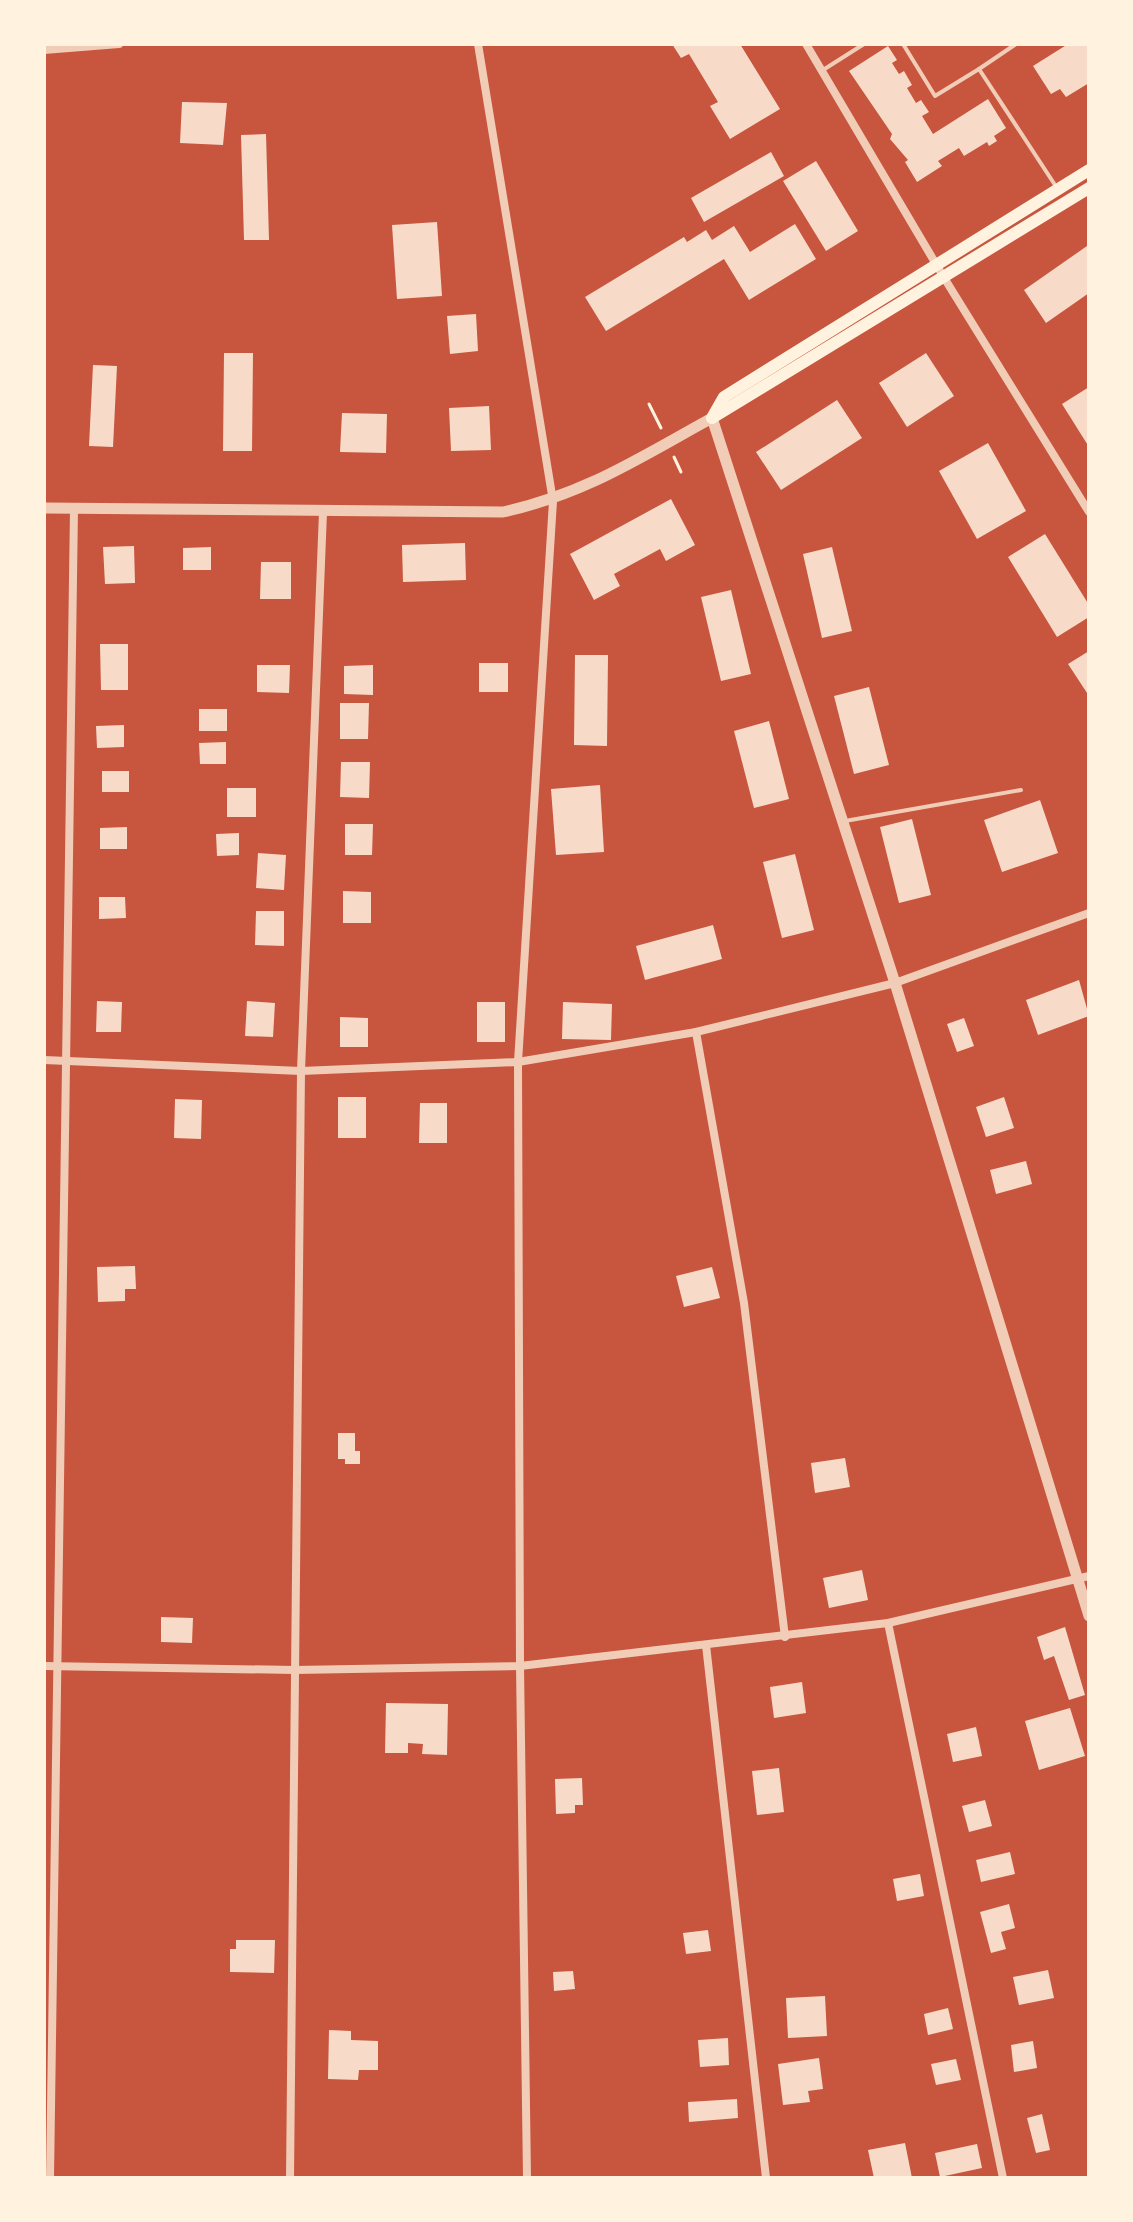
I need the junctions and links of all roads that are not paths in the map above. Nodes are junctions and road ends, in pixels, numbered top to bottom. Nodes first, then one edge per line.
1 (119, 44) edge
2 (478, 44) edge
3 (806, 44) edge
4 (864, 44) edge
5 (903, 44) edge
6 (1016, 44) edge
7 (81, 46) edge
8 (44, 50) edge
9 (979, 69) junction
10 (823, 70) junction
11 (1089, 170) edge
12 (1089, 188) edge
13 (1058, 190) junction
14 (940, 270) junction
15 (712, 418) junction
16 (553, 501) junction
17 (44, 508) edge
18 (74, 509) junction
19 (323, 512) junction
20 (1089, 512) edge
21 (1021, 790) dead end
22 (843, 821) junction
23 (1087, 914) edge
24 (1089, 925) edge
25 (895, 983) junction
26 (696, 1032) junction
27 (44, 1060) edge
28 (64, 1060) junction
29 (518, 1062) junction
30 (301, 1071) junction
31 (1084, 1578) edge
32 (1089, 1616) edge
33 (888, 1623) junction
34 (785, 1637) junction
35 (706, 1645) junction
36 (55, 1665) junction
37 (44, 1666) edge
38 (520, 1666) junction
39 (295, 1670) junction
40 (50, 2178) edge
41 (290, 2178) edge
42 (527, 2178) edge
43 (766, 2178) edge
44 (1003, 2178) edge

1 - 7 street
2 - 16 street
3 - 10 street
4 - 10 lane
5 - 9 lane
6 - 9 lane
7 - 8 street
9 - 13 lane
10 - 14 street
11 - 13 main road
12 - 14 main road
13 - 14 main road
14 - 15 main road
14 - 20 street
15 - 16 street
15 - 22 street
16 - 19 street
16 - 29 street
17 - 18 street
18 - 19 street
18 - 28 street
19 - 30 street
21 - 22 lane
22 - 25 street
23 - 24 street
23 - 25 street
25 - 26 street
25 - 31 street
26 - 29 street
26 - 34 street
27 - 28 street
28 - 30 street
28 - 36 street
29 - 30 street
29 - 38 street
30 - 39 street
31 - 32 street
31 - 33 street
33 - 34 street
33 - 44 street
34 - 35 street
35 - 38 street
35 - 43 street
36 - 37 street
36 - 39 street
36 - 40 street
38 - 39 street
38 - 42 street
39 - 41 street

